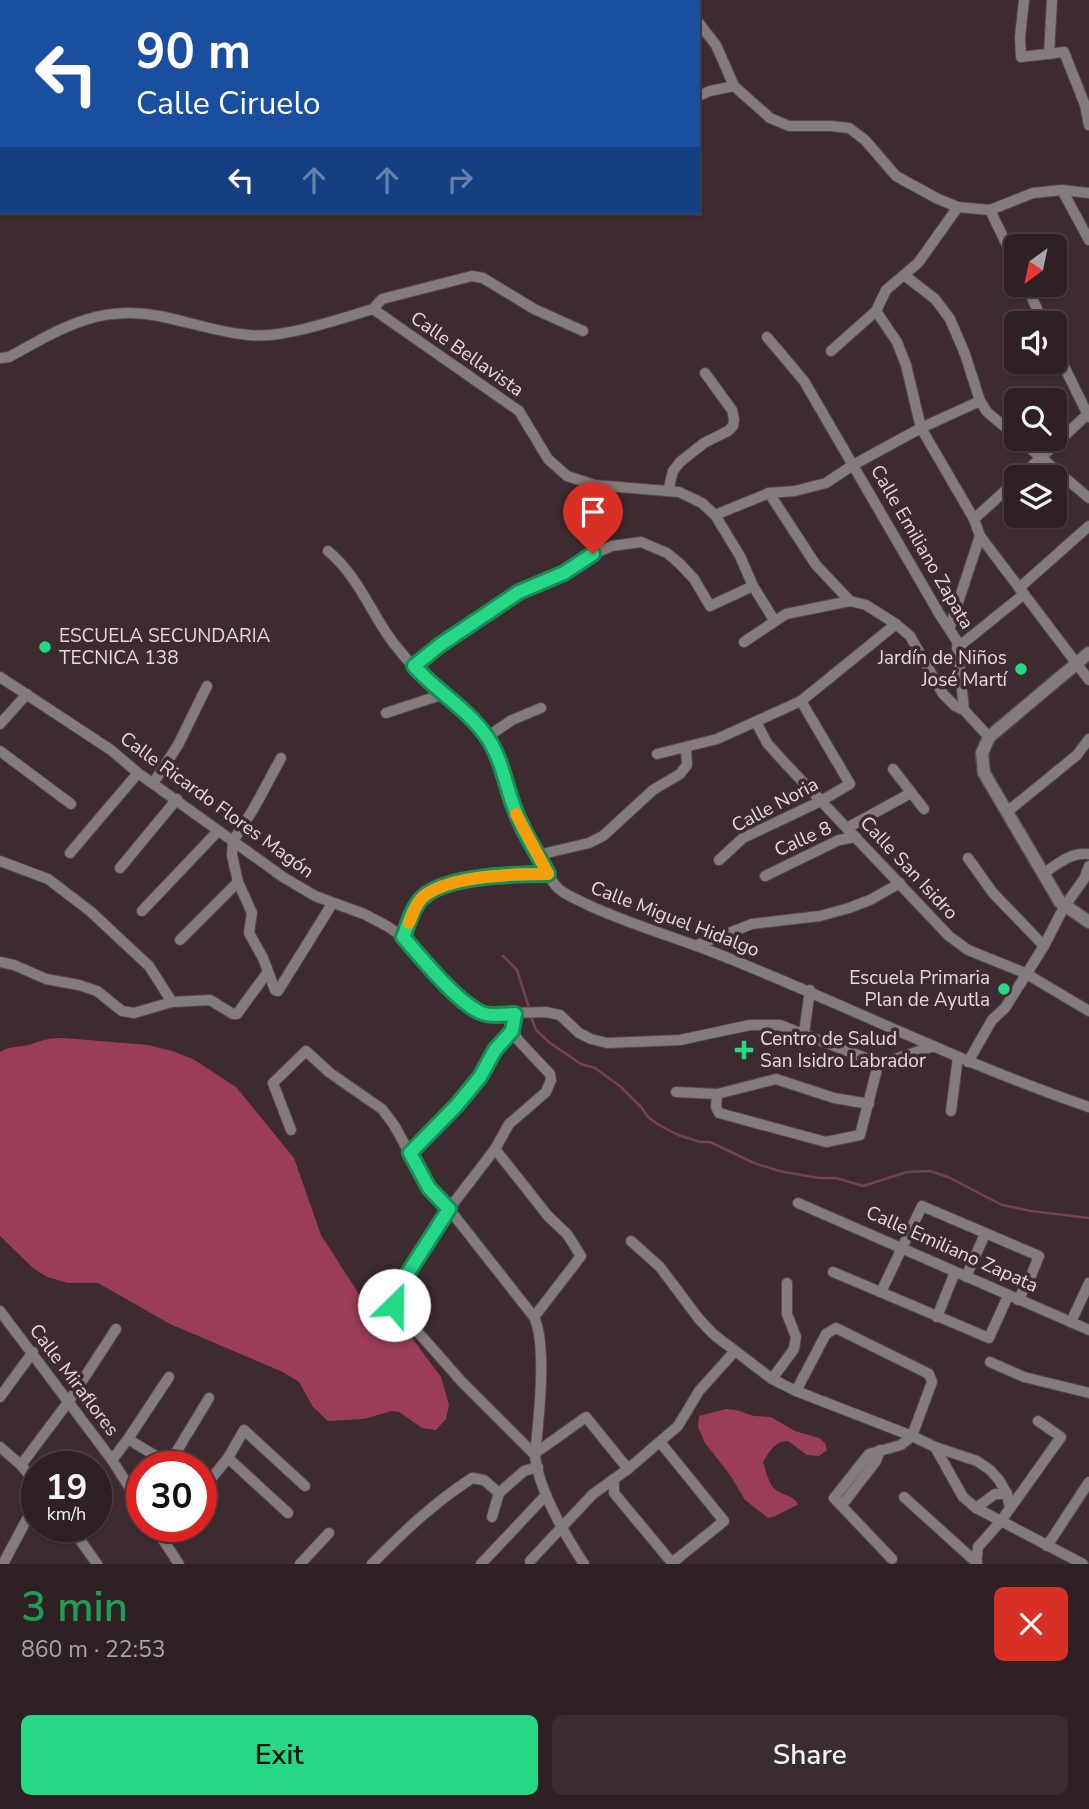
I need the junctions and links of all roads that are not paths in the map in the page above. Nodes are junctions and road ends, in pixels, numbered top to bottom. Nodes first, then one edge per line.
1 (1024, 0) edge
2 (1052, 0) edge
3 (700, 25) edge
4 (1049, 54) junction
5 (734, 86) junction
6 (700, 95) edge
7 (1089, 125) edge
8 (1062, 190) junction
9 (1089, 193) edge
10 (958, 207) junction
11 (990, 210) junction
12 (1004, 239) edge
13 (1089, 240) edge
14 (904, 275) junction
15 (373, 309) junction
16 (876, 311) junction
17 (583, 331) dead end
18 (767, 337) dead end
19 (831, 351) dead end
20 (0, 358) edge
21 (1067, 372) edge
22 (705, 373) dead end
23 (980, 401) junction
24 (1088, 415) edge
25 (1004, 427) edge
26 (921, 428) junction
27 (1033, 451) edge
28 (1041, 458) junction
29 (1033, 465) edge
30 (853, 466) junction
31 (668, 491) junction
32 (1004, 492) edge
33 (769, 493) junction
34 (1089, 498) edge
35 (715, 515) junction
36 (974, 519) junction
37 (1089, 526) edge
38 (980, 536) junction
39 (328, 551) dead end
40 (753, 586) junction
41 (1022, 591) junction
42 (850, 601) junction
43 (774, 620) junction
44 (897, 624) junction
45 (950, 627) junction
46 (744, 642) dead end
47 (957, 648) junction
48 (1089, 653) edge
49 (1076, 663) junction
50 (414, 666) junction
51 (0, 677) edge
52 (1089, 680) edge
53 (207, 686) dead end
54 (27, 694) junction
55 (444, 694) junction
56 (801, 701) junction
57 (541, 708) dead end
58 (964, 710) junction
59 (386, 713) dead end
60 (756, 722) junction
61 (0, 724) edge
62 (487, 737) junction
63 (989, 737) junction
64 (1089, 739) edge
65 (686, 748) junction
66 (0, 751) edge
67 (657, 754) dead end
68 (281, 758) dead end
69 (894, 769) dead end
70 (138, 773) junction
71 (154, 782) junction
72 (911, 793) junction
73 (177, 799) junction
74 (821, 801) junction
75 (71, 804) dead end
76 (925, 809) dead end
77 (1007, 812) junction
78 (848, 828) junction
79 (218, 831) junction
80 (856, 837) junction
81 (233, 841) junction
82 (70, 853) dead end
83 (1089, 854) edge
84 (538, 855) junction
85 (968, 858) dead end
86 (719, 860) dead end
87 (0, 862) edge
88 (1089, 866) edge
89 (120, 868) dead end
90 (548, 874) junction
91 (1043, 874) junction
92 (765, 876) dead end
93 (238, 882) junction
94 (900, 883) junction
95 (332, 904) junction
96 (1064, 907) junction
97 (142, 911) dead end
98 (1089, 922) edge
99 (403, 937) junction
100 (180, 940) dead end
101 (697, 945) junction
102 (1044, 946) junction
103 (0, 962) edge
104 (267, 973) junction
105 (1025, 973) junction
106 (810, 990) junction
107 (172, 1002) junction
108 (1089, 1011) edge
109 (515, 1014) junction
110 (512, 1031) junction
111 (804, 1033) junction
112 (934, 1046) junction
113 (963, 1060) junction
114 (879, 1061) junction
115 (676, 1092) dead end
116 (718, 1094) junction
117 (869, 1104) junction
118 (1089, 1107) edge
119 (951, 1111) dead end
120 (291, 1130) dead end
121 (495, 1149) junction
122 (410, 1153) junction
123 (799, 1203) dead end
124 (449, 1209) junction
125 (985, 1234) junction
126 (631, 1241) dead end
127 (902, 1247) junction
128 (833, 1272) dead end
129 (960, 1275) junction
130 (787, 1283) dead end
131 (1089, 1283) edge
132 (881, 1292) junction
133 (1013, 1298) junction
134 (0, 1311) edge
135 (534, 1317) junction
136 (937, 1317) junction
137 (1071, 1322) junction
138 (116, 1329) dead end
139 (1089, 1330) edge
140 (33, 1352) junction
141 (735, 1352) junction
142 (990, 1362) dead end
143 (169, 1377) dead end
144 (772, 1379) junction
145 (796, 1391) junction
146 (1089, 1393) edge
147 (0, 1397) edge
148 (209, 1398) dead end
149 (69, 1401) junction
150 (1038, 1421) dead end
151 (912, 1436) junction
152 (128, 1439) junction
153 (660, 1443) junction
154 (935, 1447) junction
155 (32, 1451) edge
156 (105, 1451) edge
157 (2, 1453) edge
158 (534, 1454) junction
159 (229, 1458) junction
160 (112, 1460) joint
161 (21, 1465) edge
162 (538, 1467) junction
163 (628, 1469) junction
164 (217, 1473) edge
165 (614, 1479) junction
166 (126, 1482) edge
167 (1089, 1482) edge
168 (305, 1486) dead end
169 (499, 1493) junction
170 (614, 1493) junction
171 (593, 1494) junction
172 (1007, 1494) junction
173 (546, 1495) junction
174 (904, 1497) dead end
175 (976, 1508) junction
176 (1010, 1508) junction
177 (288, 1513) dead end
178 (492, 1517) dead end
179 (1001, 1521) junction
180 (562, 1526) junction
181 (21, 1530) edge
182 (329, 1533) dead end
183 (81, 1542) edge
184 (165, 1542) edge
185 (1047, 1546) junction
186 (892, 1559) dead end
187 (530, 1561) dead end
188 (977, 1563) edge
189 (3, 1564) edge
190 (97, 1564) edge
191 (179, 1564) edge
192 (300, 1564) edge
193 (372, 1564) edge
194 (481, 1564) edge
195 (584, 1564) edge
196 (672, 1564) edge
197 (1083, 1564) edge

1 - 4 street
2 - 4 street
3 - 5 street
4 - 7 street
5 - 6 street
5 - 10 street
8 - 9 street
8 - 11 street
8 - 13 street
10 - 11 street
10 - 14 street
11 - 12 street
14 - 16 street
14 - 23 street
15 - 17 street
15 - 20 street
15 - 31 street, Calle Bellavista
16 - 19 street
16 - 26 street
18 - 30 street, Calle Emiliano Zapata
21 - 24 street
22 - 31 street
23 - 25 street
23 - 26 street
24 - 28 street
26 - 30 street
26 - 36 street
27 - 28 street
28 - 29 street
28 - 34 street
30 - 33 street
30 - 45 street, Calle Emiliano Zapata
31 - 35 street, Calle Bellavista
32 - 36 street
33 - 35 street
33 - 42 street
35 - 40 street, Calle Bellavista
36 - 38 street
37 - 41 street
38 - 41 street
38 - 45 street
39 - 50 street, Calle Miguel Hidalgo
40 - 43 street, Calle Bellavista
40 - 50 street
41 - 47 street
41 - 49 street
42 - 43 street
42 - 44 street
43 - 46 street
44 - 56 street
44 - 58 street
45 - 47 street, Calle Emiliano Zapata
47 - 58 street, Calle Emiliano Zapata
48 - 49 street
49 - 52 street
49 - 63 street
50 - 55 street, Calle Miguel Hidalgo
51 - 54 street, Calle Ricardo Flores Magón
53 - 71 street
54 - 61 street
54 - 70 street, Calle Ricardo Flores Magón
55 - 59 street
55 - 62 street, Calle Miguel Hidalgo
56 - 60 street
56 - 74 street, Calle Noria
57 - 62 street
58 - 63 street
60 - 65 street
60 - 74 street, Calle San Isidro
62 - 84 street, Calle Miguel Hidalgo
63 - 77 street
64 - 77 street
65 - 67 street
65 - 84 street
66 - 75 street
68 - 81 street
69 - 72 street
70 - 71 street, Calle Ricardo Flores Magón
70 - 82 street
71 - 73 street, Calle Ricardo Flores Magón
72 - 76 street
72 - 78 street, Calle 8
73 - 79 street, Calle Ricardo Flores Magón
73 - 89 street
74 - 78 street, Calle San Isidro
74 - 86 street, Calle Noria
77 - 91 street
78 - 80 street, Calle San Isidro
79 - 81 street, Calle Ricardo Flores Magón
79 - 97 street
80 - 92 street, Calle 8
80 - 94 street, Calle San Isidro
81 - 93 street
81 - 95 street, Calle Ricardo Flores Magón
83 - 91 street
84 - 90 street, Calle Miguel Hidalgo
85 - 102 street
87 - 107 street
88 - 96 street
90 - 99 street
90 - 101 street, Calle Miguel Hidalgo
91 - 96 street
93 - 100 street
93 - 104 street
94 - 101 street
94 - 105 street, Calle San Isidro
95 - 99 street, Calle Ricardo Flores Magón
95 - 104 street
96 - 98 street
96 - 102 street
99 - 109 street, Calle Ricardo Flores Magón
101 - 106 street, Calle Miguel Hidalgo
102 - 105 street
103 - 107 street
104 - 107 street
105 - 108 street, Calle San Isidro
105 - 113 street
106 - 111 street
106 - 112 street, Calle Miguel Hidalgo
109 - 110 street
109 - 111 street, Calle Ricardo Flores Magón
110 - 121 street
110 - 122 street
111 - 114 street, Calle Ricardo Flores Magón
112 - 113 street, Calle Miguel Hidalgo
112 - 114 street
113 - 118 street, Calle Miguel Hidalgo
113 - 119 street
114 - 117 street
115 - 116 street
116 - 117 street
116 - 117 street
120 - 122 street
121 - 124 street
121 - 135 street
122 - 124 street
123 - 127 street, Calle Emiliano Zapata
124 - 135 street
124 - 158 street
125 - 127 street
125 - 129 street
125 - 133 street
126 - 141 street
127 - 129 street, Calle Emiliano Zapata
127 - 132 street
128 - 132 street
129 - 133 street, Calle Emiliano Zapata
129 - 136 street
130 - 144 street
131 - 137 street
132 - 136 street
133 - 136 street
133 - 137 street, Calle Emiliano Zapata
134 - 140 street, Calle Miraflores
135 - 158 street
137 - 139 street, Calle Emiliano Zapata
138 - 149 street
140 - 147 street
140 - 149 street, Calle Miraflores
141 - 144 street
141 - 153 street
142 - 146 street
143 - 152 street
144 - 145 street
145 - 151 street
145 - 151 street
148 - 152 street
149 - 155 street
149 - 156 street, Calle Miraflores
150 - 176 street
151 - 154 street
151 - 186 street
152 - 160 street
153 - 163 street
153 - 196 street
154 - 172 street
154 - 175 street
157 - 161 street
158 - 162 street
158 - 163 street
159 - 164 street
159 - 168 street
159 - 177 street
160 - 166 street, Calle Miraflores
162 - 169 street
162 - 173 street
163 - 165 street
165 - 170 street
165 - 171 street
167 - 185 street
169 - 178 street
169 - 193 street
170 - 171 street
170 - 196 street
171 - 180 street
172 - 175 street
172 - 176 street
173 - 180 street
173 - 194 street
174 - 188 street
175 - 179 street
176 - 179 street
179 - 185 street
179 - 188 street
180 - 187 street
180 - 195 street
181 - 189 street
182 - 192 street
183 - 190 street
184 - 191 street
185 - 197 street

